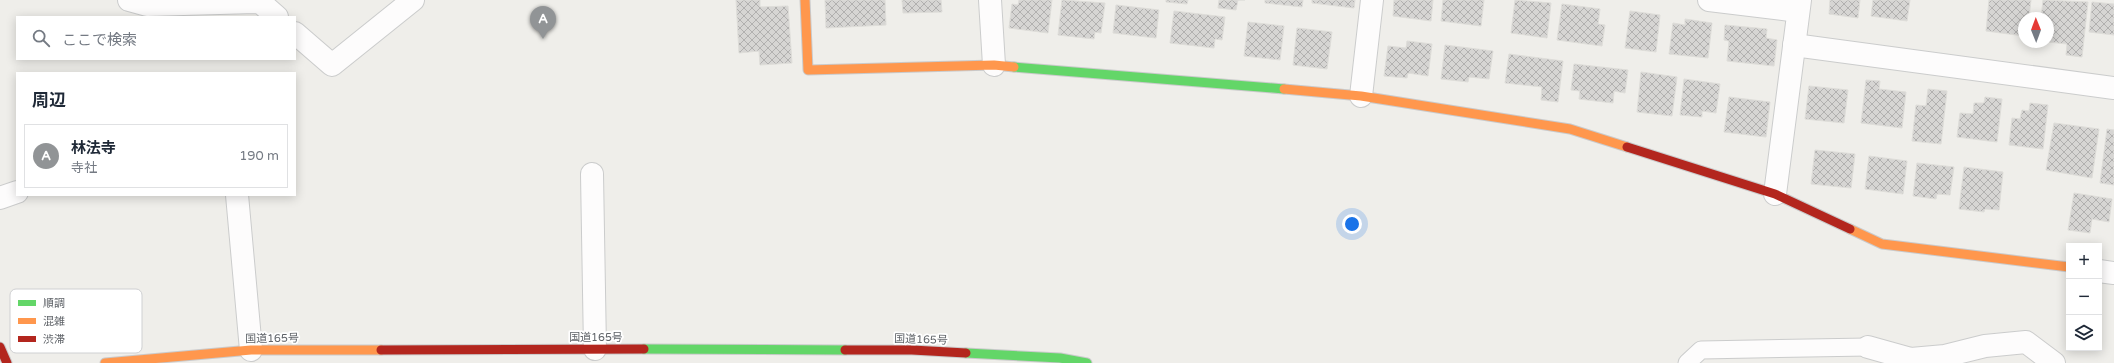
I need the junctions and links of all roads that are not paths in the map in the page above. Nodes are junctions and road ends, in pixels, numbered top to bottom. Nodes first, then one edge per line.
1 (129, 0) edge
2 (413, 0) edge
3 (805, 0) edge
4 (990, 0) edge
5 (1372, 0) edge
6 (1709, 0) edge
7 (1799, 6) edge
8 (276, 16) edge
9 (296, 34) edge
10 (1794, 46) junction
11 (994, 65) junction
12 (2114, 88) edge
13 (1361, 96) junction
14 (592, 174) dead end
15 (16, 192) edge
16 (1775, 194) junction
17 (237, 196) edge
18 (0, 198) edge
19 (2066, 267) edge
20 (2102, 271) edge
21 (2114, 273) edge
22 (0, 347) edge
23 (1868, 347) joint
24 (595, 349) junction
25 (251, 350) junction
26 (7, 363) edge
27 (105, 363) edge
28 (1088, 363) edge
29 (1687, 363) edge
30 (2054, 363) edge

1 - 8 street
2 - 9 street
3 - 11 main road
4 - 11 street
5 - 13 street
6 - 7 street
7 - 10 street
10 - 12 street
10 - 16 street
11 - 13 main road
13 - 16 main road
14 - 24 street
15 - 18 street
16 - 19 main road
17 - 25 street
20 - 21 street
22 - 26 main road
23 - 29 lane
23 - 30 street
24 - 25 main road, 国道165号
24 - 28 main road, 国道165号
25 - 27 main road, 国道165号

